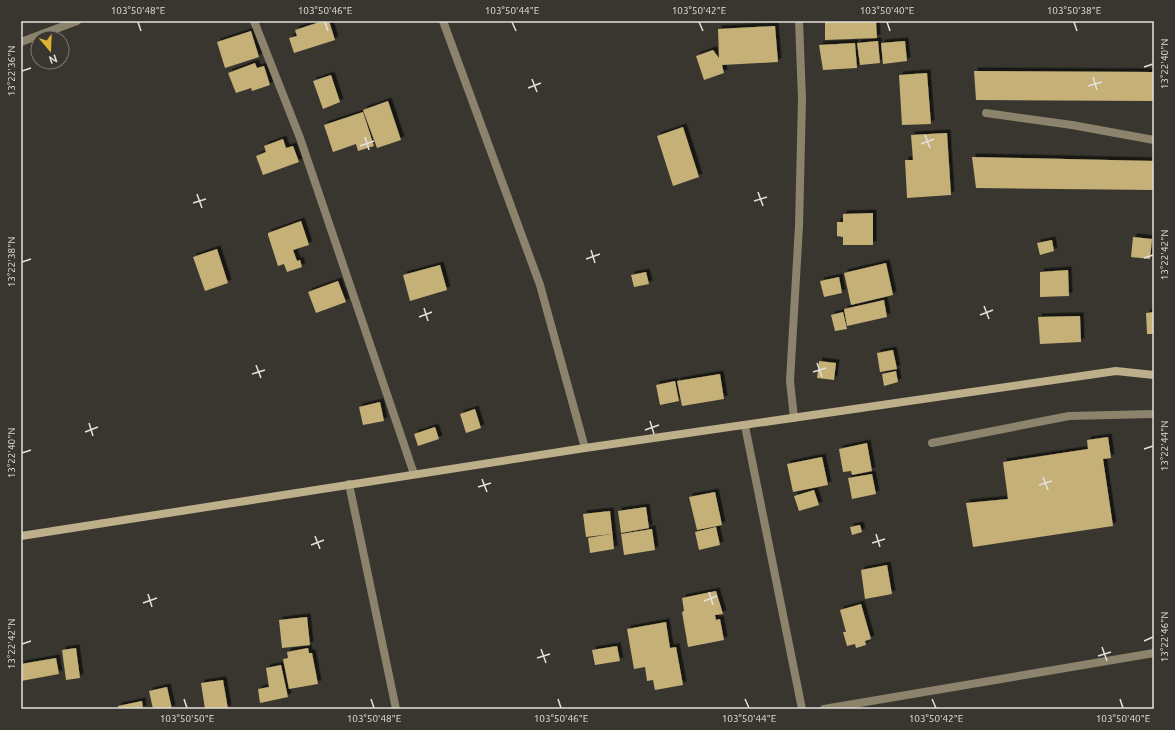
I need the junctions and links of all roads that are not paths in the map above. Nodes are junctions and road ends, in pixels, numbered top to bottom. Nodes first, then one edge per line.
1 (77, 21) edge
2 (254, 21) edge
3 (443, 21) edge
4 (799, 21) edge
5 (21, 42) edge
6 (986, 113) dead end
7 (1154, 140) edge
8 (1154, 375) edge
9 (1154, 414) edge
10 (794, 418) junction
11 (745, 426) junction
12 (932, 443) dead end
13 (586, 448) junction
14 (414, 474) junction
15 (349, 484) junction
16 (21, 536) edge
17 (1154, 653) edge
18 (396, 709) edge
19 (802, 709) edge
20 (824, 709) edge

1 - 5 street
2 - 14 street
3 - 13 street
4 - 10 street
6 - 7 street
8 - 10 street
9 - 12 street
10 - 11 street
11 - 13 street
11 - 19 street
13 - 14 street
14 - 15 street
15 - 16 street
15 - 18 street
17 - 20 street

